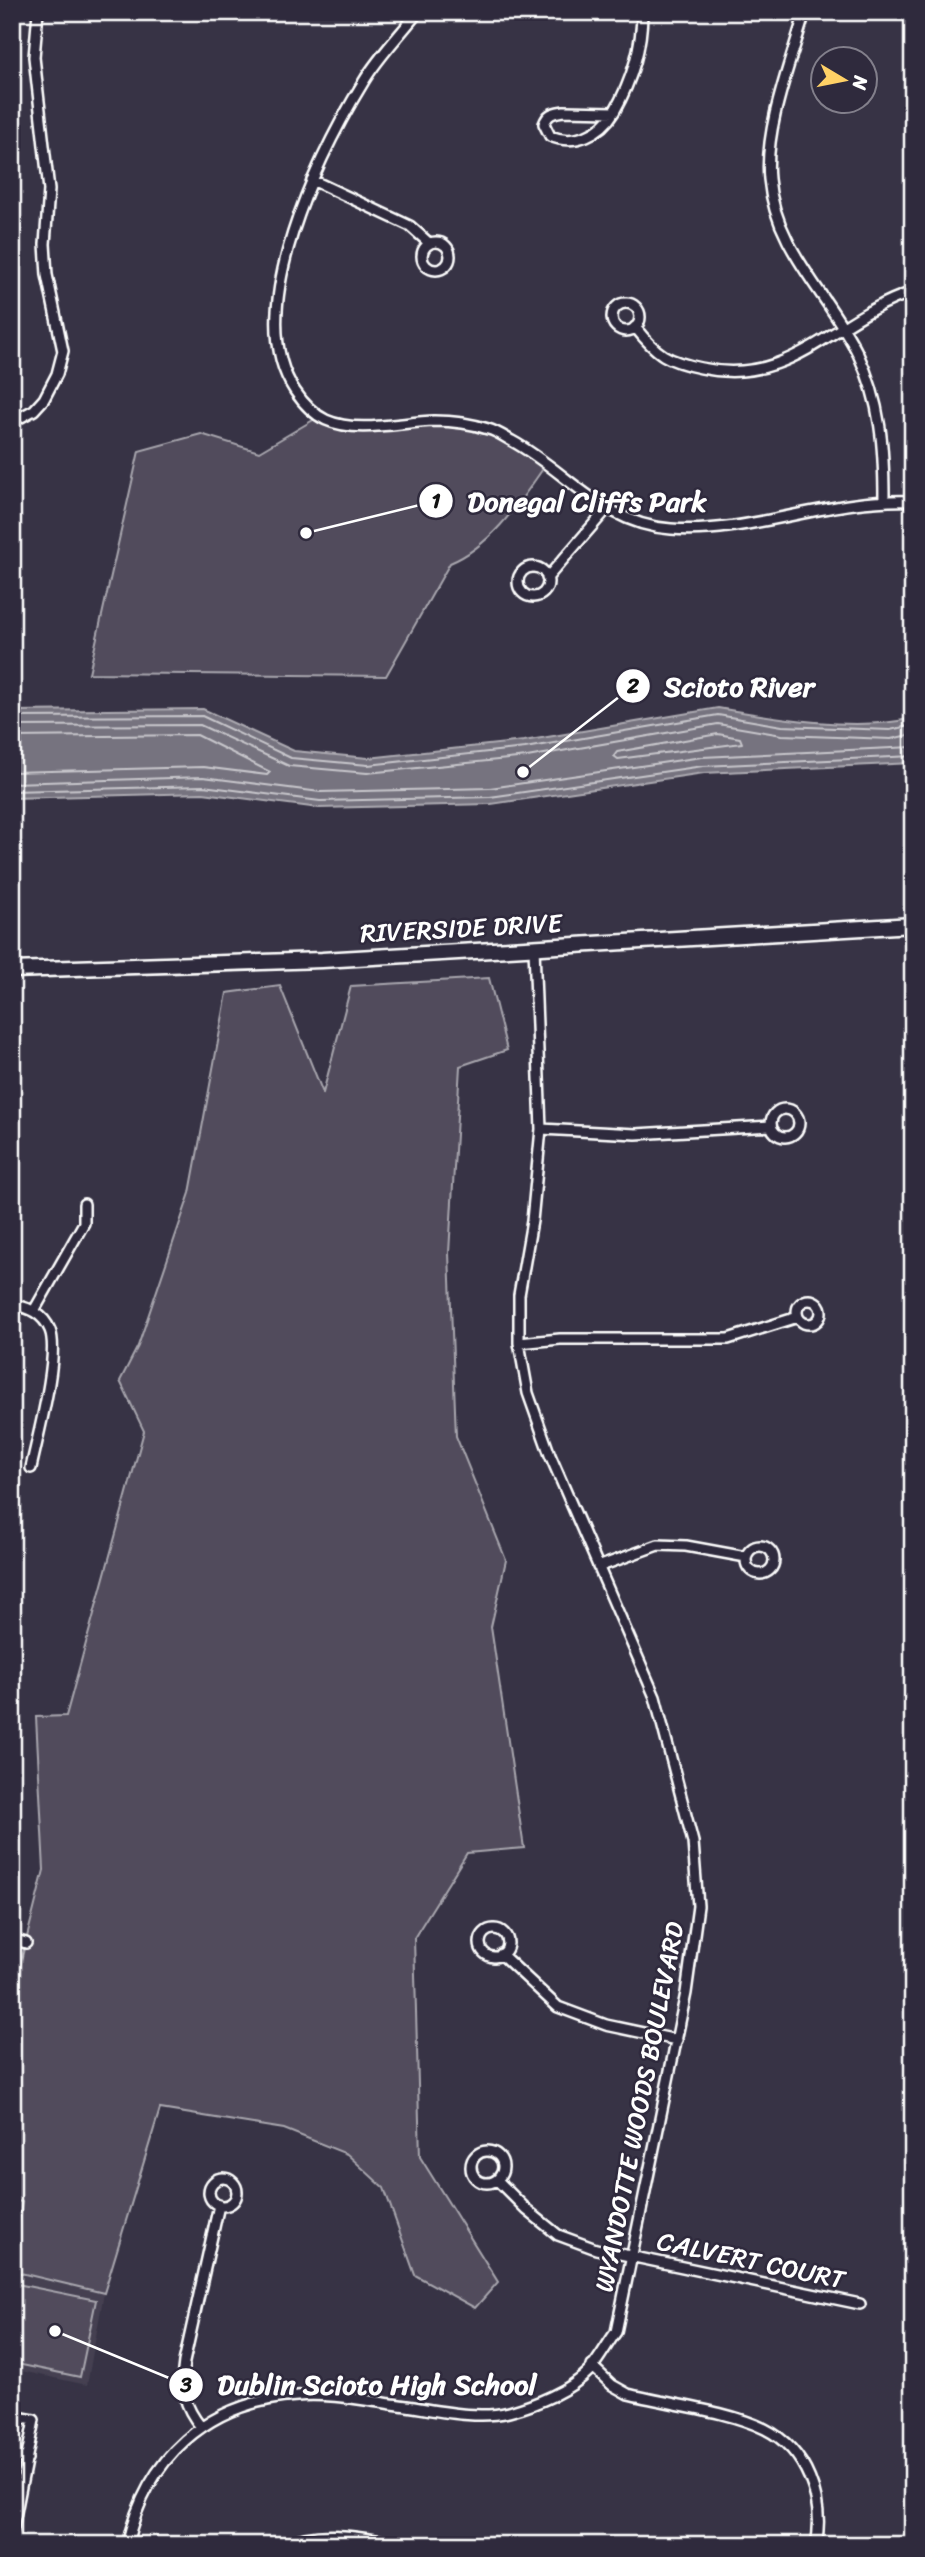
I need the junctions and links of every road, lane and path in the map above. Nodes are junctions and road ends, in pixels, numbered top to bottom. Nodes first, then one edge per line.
1 (38, 12) edge
2 (418, 12) edge
3 (642, 12) edge
4 (805, 12) edge
5 (614, 112) junction
6 (312, 180) junction
7 (429, 243) dead end
8 (913, 292) edge
9 (635, 327) dead end
10 (841, 329) junction
11 (12, 422) edge
12 (884, 500) junction
13 (913, 501) edge
14 (606, 510) junction
15 (547, 578) dead end
16 (913, 925) edge
17 (534, 948) junction
18 (12, 970) edge
19 (771, 1126) dead end
20 (541, 1129) junction
21 (84, 1204) dead end
22 (12, 1304) edge
23 (34, 1309) junction
24 (798, 1317) dead end
25 (519, 1343) junction
26 (31, 1468) dead end
27 (746, 1557) dead end
28 (598, 1567) junction
29 (12, 1939) edge
30 (26, 1943) dead end
31 (501, 1954) dead end
32 (677, 2040) junction
33 (497, 2180) dead end
34 (219, 2205) dead end
35 (633, 2257) junction
36 (860, 2304) dead end
37 (592, 2366) junction
38 (12, 2416) edge
39 (201, 2427) junction
40 (12, 2456) edge
41 (27, 2459) junction
42 (12, 2533) edge
43 (127, 2545) edge
44 (284, 2545) edge
45 (406, 2545) edge
46 (816, 2545) edge

1 - 11 street
2 - 6 street
3 - 5 street
4 - 10 street
5 - 5 street
6 - 7 street
6 - 14 street
8 - 10 street
9 - 10 street
10 - 12 street
12 - 13 street
12 - 14 street
14 - 15 street
16 - 17 main road, RIVERSIDE DRIVE
17 - 18 main road, RIVERSIDE DRIVE
17 - 20 street, WYANDOTTE WOODS BOULEVARD
19 - 20 street
20 - 25 street, WYANDOTTE WOODS BOULEVARD
21 - 23 street
22 - 23 street
23 - 26 street
24 - 25 street
25 - 28 street, WYANDOTTE WOODS BOULEVARD
27 - 28 street
28 - 32 street, WYANDOTTE WOODS BOULEVARD
29 - 30 street
31 - 32 street
32 - 35 street, WYANDOTTE WOODS BOULEVARD
33 - 35 street, CALVERT COURT
34 - 39 street
35 - 36 street, CALVERT COURT
35 - 37 street, WYANDOTTE WOODS BOULEVARD
37 - 39 street, WYANDOTTE WOODS BOULEVARD
37 - 46 street
38 - 41 street
39 - 43 street, WYANDOTTE WOODS BOULEVARD
40 - 41 street
41 - 42 street
44 - 45 street

